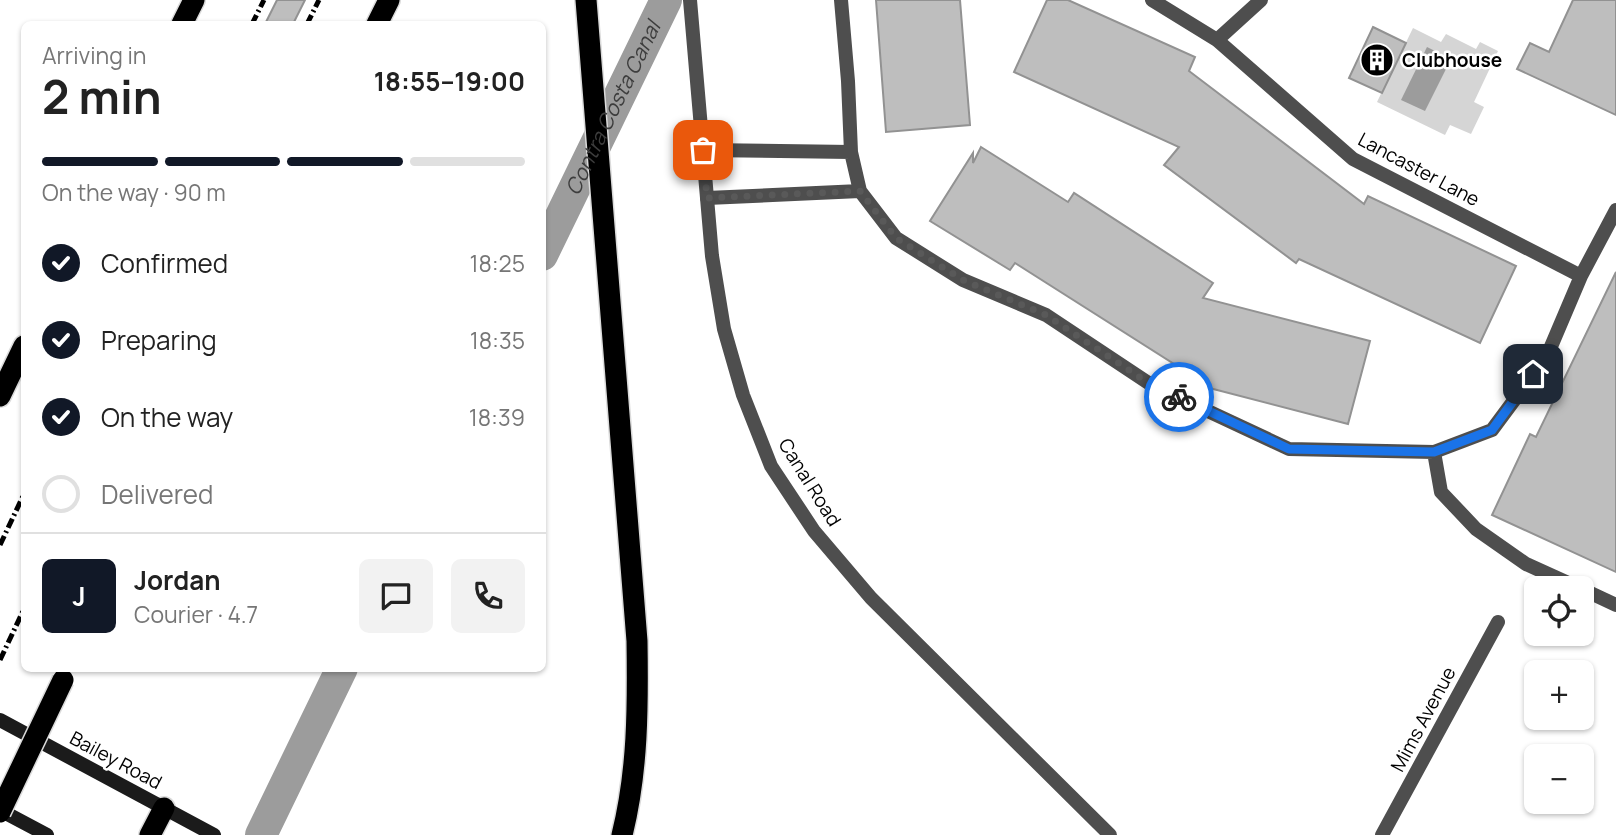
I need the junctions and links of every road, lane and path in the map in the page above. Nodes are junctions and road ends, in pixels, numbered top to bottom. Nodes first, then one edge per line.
1 (194, 0) edge
2 (389, 0) edge
3 (586, 0) edge
4 (841, 0) edge
5 (1152, 0) edge
6 (1261, 0) edge
7 (690, 1) edge
8 (183, 21) edge
9 (378, 21) edge
10 (1217, 40) junction
11 (703, 150) junction
12 (851, 152) junction
13 (860, 191) junction
14 (707, 198) junction
15 (1616, 210) edge
16 (1581, 276) junction
17 (21, 352) edge
18 (0, 396) edge
19 (1434, 452) junction
20 (1552, 576) edge
21 (1594, 595) edge
22 (1616, 604) edge
23 (1498, 622) dead end
24 (66, 674) edge
25 (0, 720) edge
26 (164, 808) junction
27 (0, 811) edge
28 (47, 835) edge
29 (150, 835) edge
30 (214, 835) edge
31 (622, 835) edge
32 (1110, 835) edge
33 (1382, 835) edge

1 - 8 highway
2 - 9 highway
3 - 31 highway
4 - 12 street
5 - 10 street, Lancaster Lane
6 - 10 street
7 - 11 street, Canal Road
10 - 16 street, Lancaster Lane
11 - 12 street
11 - 14 street, Canal Road
12 - 13 street
13 - 14 street
13 - 19 street
14 - 32 street, Canal Road
15 - 16 street
16 - 19 street
17 - 18 highway
19 - 20 street
21 - 22 street
23 - 33 street, Mims Avenue
24 - 27 highway, bridge
25 - 26 main road, Bailey Road
26 - 29 highway
26 - 30 main road, Bailey Road
27 - 28 main road

